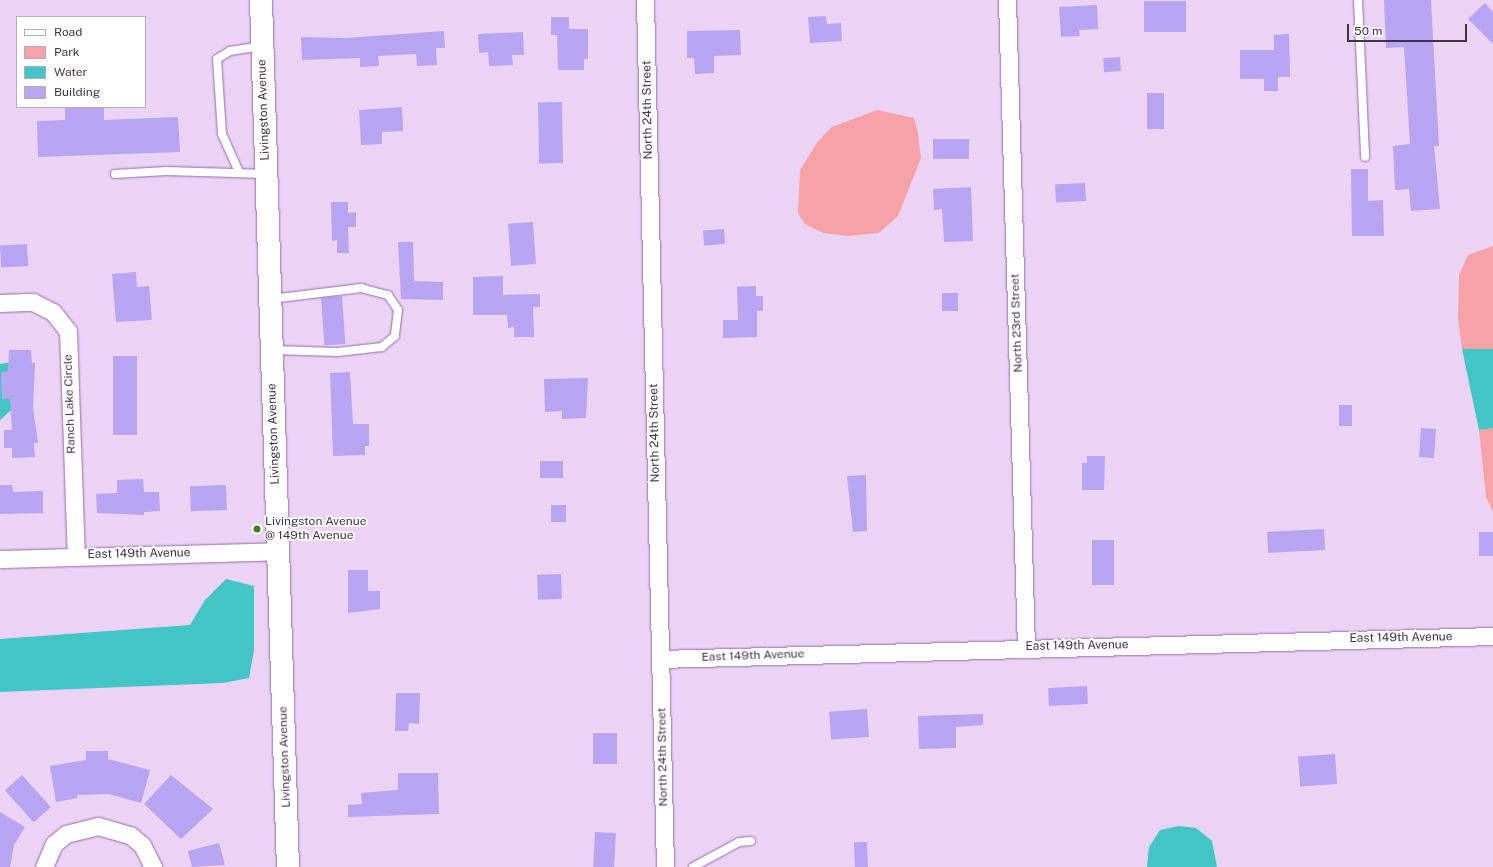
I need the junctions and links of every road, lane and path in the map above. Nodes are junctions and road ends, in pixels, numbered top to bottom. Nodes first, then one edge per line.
1 (261, 0) edge
2 (645, 0) edge
3 (1007, 0) edge
4 (1358, 0) edge
5 (262, 46) junction
6 (1365, 157) dead end
7 (239, 172) junction
8 (115, 174) dead end
9 (266, 174) junction
10 (270, 299) junction
11 (0, 303) edge
12 (272, 350) junction
13 (278, 550) junction
14 (76, 556) junction
15 (0, 559) edge
16 (1493, 636) edge
17 (1026, 647) junction
18 (660, 660) junction
19 (751, 841) dead end
20 (44, 867) edge
21 (153, 867) edge
22 (288, 867) edge
23 (665, 867) edge
24 (693, 867) edge

1 - 5 street, Livingston Avenue
2 - 18 street, North 24th Street
3 - 17 street, North 23rd Street
4 - 6 lane
5 - 7 lane
5 - 9 street, Livingston Avenue
7 - 8 lane
7 - 9 lane
9 - 10 street, Livingston Avenue
10 - 12 street, Livingston Avenue
10 - 12 lane
11 - 14 street, Ranch Lake Circle
12 - 13 street, Livingston Avenue
13 - 14 street, East 149th Avenue
13 - 22 street, Livingston Avenue
14 - 15 street, East 149th Avenue
16 - 17 street, East 149th Avenue
17 - 18 street, East 149th Avenue
18 - 23 street, North 24th Street
19 - 24 lane
20 - 21 street

